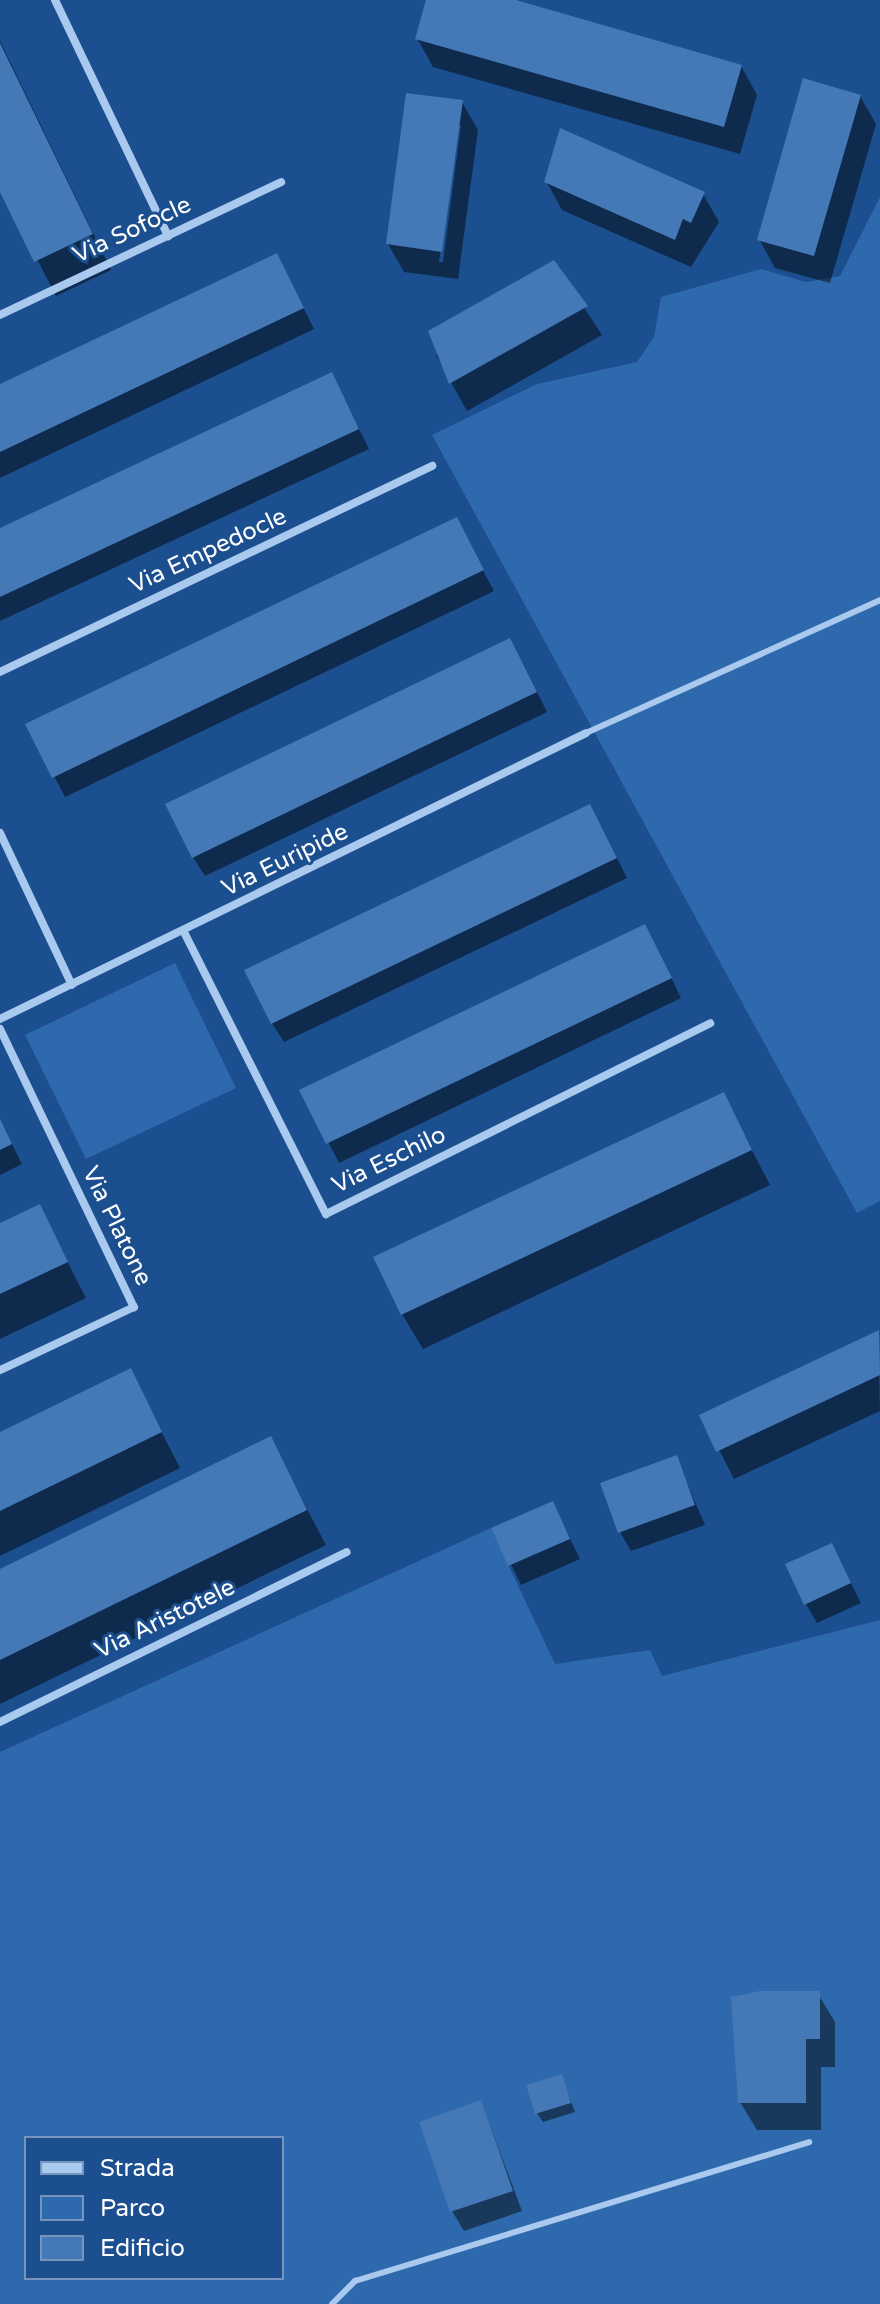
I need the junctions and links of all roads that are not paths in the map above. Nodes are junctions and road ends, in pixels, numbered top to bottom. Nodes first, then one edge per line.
1 (55, 0) edge
2 (281, 182) dead end
3 (168, 236) junction
4 (0, 315) edge
5 (432, 466) dead end
6 (880, 600) edge
7 (0, 672) edge
8 (586, 733) joint
9 (0, 833) edge
10 (184, 932) junction
11 (72, 985) junction
12 (0, 1019) edge
13 (710, 1023) dead end
14 (0, 1029) edge
15 (0, 1370) edge
16 (347, 1552) dead end
17 (0, 1722) edge
18 (809, 2142) dead end
19 (332, 2304) edge

1 - 3 street
2 - 3 street, Via Sofocle
3 - 4 street, Via Sofocle
5 - 7 street, Via Empedocle
6 - 8 lane
8 - 10 street, Via Euripide
9 - 11 street
10 - 11 street, Via Euripide
10 - 13 street, Via Eschilo
11 - 12 street, Via Euripide
14 - 15 street, Via Platone
16 - 17 street, Via Aristotele
18 - 19 lane

